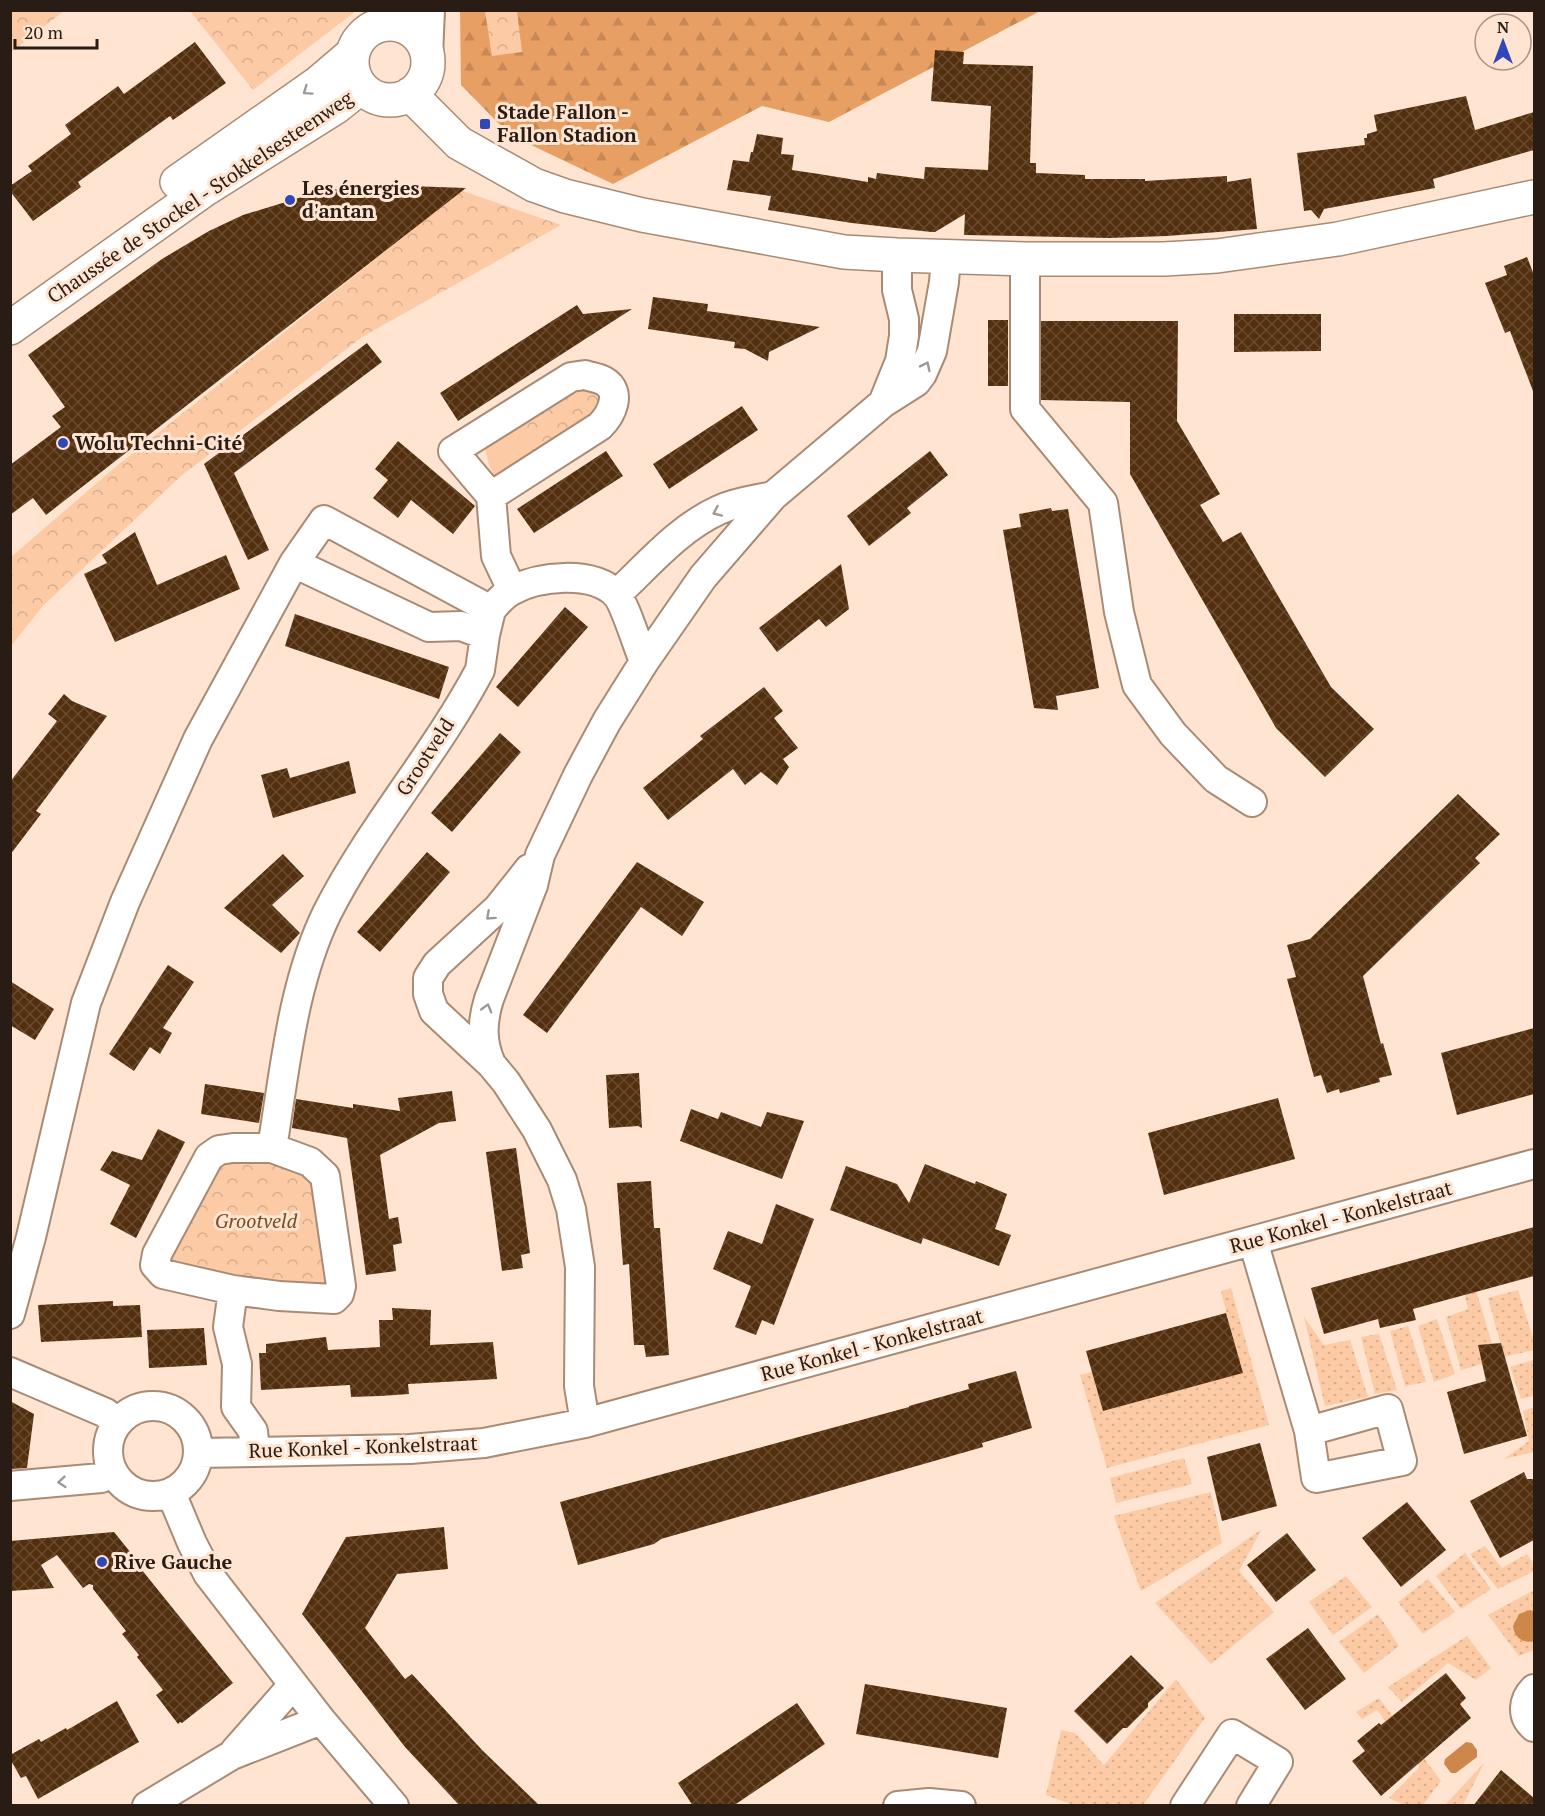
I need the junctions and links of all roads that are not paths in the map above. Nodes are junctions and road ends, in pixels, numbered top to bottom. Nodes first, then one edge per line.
1 (413, 16) edge
2 (352, 54) junction
3 (361, 87) junction
4 (404, 97) junction
5 (1534, 196) edge
6 (897, 255) junction
7 (946, 257) junction
8 (1025, 259) junction
9 (10, 302) edge
10 (10, 328) edge
11 (883, 403) junction
12 (491, 496) junction
13 (773, 496) junction
14 (294, 563) junction
15 (512, 590) junction
16 (617, 594) junction
17 (488, 622) junction
18 (644, 662) junction
19 (1252, 802) dead end
20 (540, 855) junction
21 (491, 1064) junction
22 (272, 1148) junction
23 (1534, 1164) edge
24 (1253, 1241) junction
25 (233, 1290) junction
26 (10, 1314) edge
27 (10, 1372) edge
28 (585, 1423) junction
29 (116, 1424) junction
30 (1309, 1431) dead end
31 (255, 1452) junction
32 (198, 1453) junction
33 (113, 1473) junction
34 (10, 1486) edge
35 (171, 1492) junction
36 (293, 1685) junction
37 (1534, 1689) edge
38 (321, 1720) junction
39 (1534, 1727) edge
40 (232, 1755) junction
41 (147, 1806) edge
42 (394, 1806) edge
43 (898, 1806) edge
44 (961, 1806) edge
45 (1185, 1806) edge
46 (1251, 1806) edge

1 - 2 street, Chaussée de Stockel - Stokkelsesteenweg
1 - 4 street, Chaussée de Stockel - Stokkelsesteenweg
2 - 3 street, Chaussée de Stockel - Stokkelsesteenweg
2 -> 9 street, Chaussée de Stockel - Stokkelsesteenweg
3 - 4 street, Chaussée de Stockel - Stokkelsesteenweg
3 - 10 street, Chaussée de Stockel - Stokkelsesteenweg
4 - 6 street
5 - 8 street
6 - 7 street
6 - 11 street
7 - 8 street
11 -> 7 street
8 - 19 street
11 - 13 street
12 - 12 street
12 - 15 street
13 -> 16 street
13 - 18 street
14 - 17 street
14 - 17 street
14 - 26 street
15 - 16 street
15 - 17 street
16 - 18 street
17 - 22 street, Grootveld
18 - 20 street
21 -> 20 street
20 -> 21 street
21 - 28 street
22 - 25 street
22 - 25 street
23 - 24 street, Rue Konkel - Konkelstraat
24 - 28 street, Rue Konkel - Konkelstraat
24 - 30 street
25 - 31 street
27 - 29 street
28 - 31 street, Rue Konkel - Konkelstraat
29 - 32 street
29 - 33 street
31 - 32 street, Rue Konkel - Konkelstraat
32 - 35 street
33 -> 34 street
33 - 35 street
35 - 36 street
36 - 38 street
36 - 40 street
37 - 39 street
38 - 40 street
38 - 42 street
40 - 41 street
43 - 44 street
45 - 46 street

